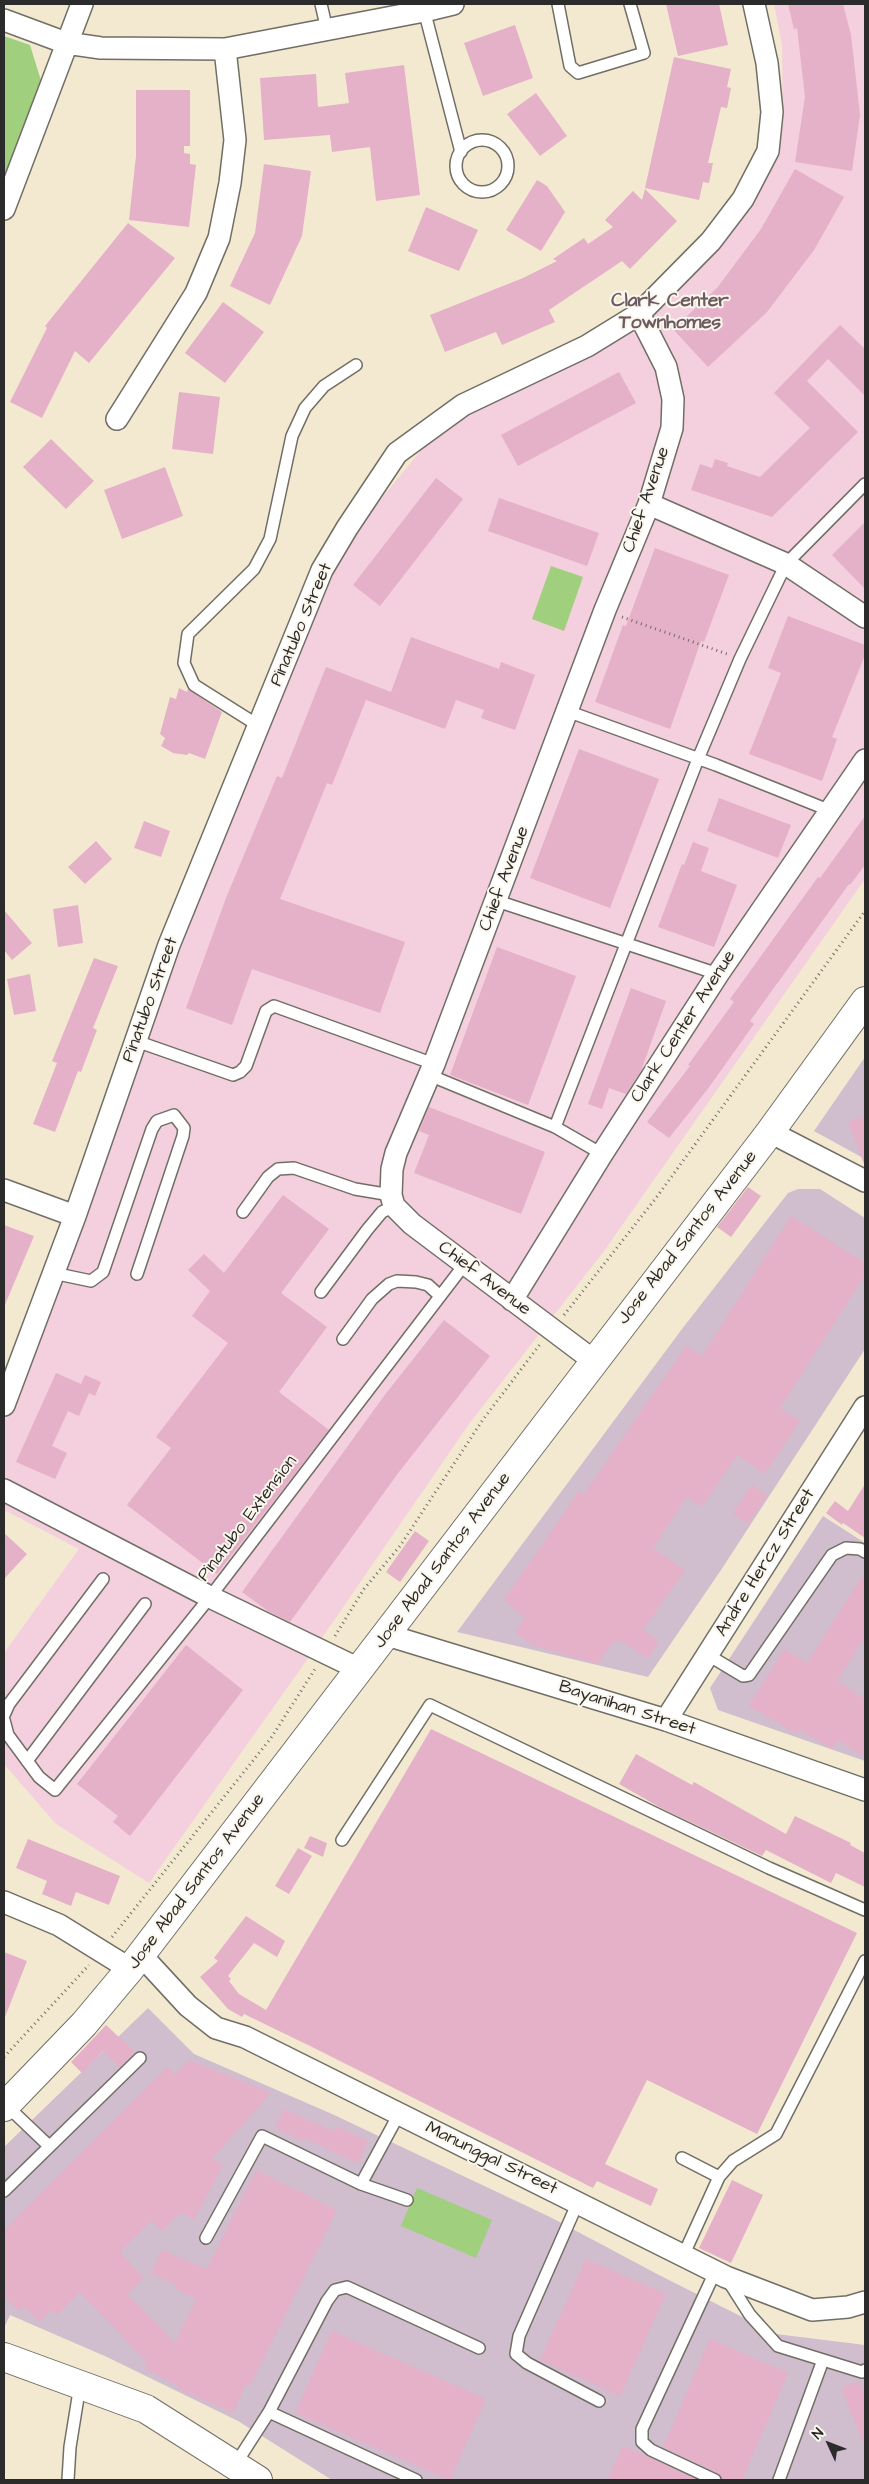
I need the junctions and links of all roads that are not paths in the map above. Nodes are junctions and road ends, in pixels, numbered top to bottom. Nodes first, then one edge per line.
1 (82, 4) edge
2 (321, 4) edge
3 (453, 4) edge
4 (558, 4) edge
5 (630, 4) edge
6 (754, 4) edge
7 (424, 8) edge
8 (4, 20) edge
9 (327, 30) junction
10 (66, 43) junction
11 (224, 49) junction
12 (461, 152) junction
13 (4, 208) edge
14 (639, 314) junction
15 (356, 365) dead end
16 (118, 419) dead end
17 (865, 484) edge
18 (649, 504) junction
19 (786, 564) junction
20 (865, 617) edge
21 (567, 711) junction
22 (259, 726) junction
23 (698, 759) junction
24 (865, 760) edge
25 (831, 811) junction
26 (497, 901) junction
27 (628, 946) junction
28 (718, 974) junction
29 (865, 1000) edge
30 (136, 1041) junction
31 (432, 1070) junction
32 (555, 1127) junction
33 (770, 1132) junction
34 (602, 1154) junction
35 (865, 1180) edge
36 (4, 1190) edge
37 (393, 1200) junction
38 (243, 1212) dead end
39 (75, 1216) junction
40 (464, 1265) junction
41 (53, 1273) junction
42 (137, 1274) dead end
43 (321, 1292) dead end
44 (440, 1296) junction
45 (512, 1300) junction
46 (343, 1339) dead end
47 (594, 1361) junction
48 (4, 1405) edge
49 (865, 1407) edge
50 (4, 1490) edge
51 (865, 1552) edge
52 (103, 1579) dead end
53 (210, 1597) junction
54 (145, 1604) dead end
55 (388, 1634) junction
56 (708, 1655) junction
57 (361, 1670) junction
58 (4, 1715) edge
59 (4, 1720) edge
60 (666, 1720) junction
61 (27, 1761) junction
62 (865, 1790) edge
63 (342, 1840) dead end
64 (4, 1902) edge
65 (865, 1910) edge
66 (865, 1960) edge
67 (136, 1962) junction
68 (140, 2058) dead end
69 (5, 2106) edge
70 (399, 2114) junction
71 (49, 2146) junction
72 (682, 2158) dead end
73 (719, 2177) junction
74 (362, 2184) junction
75 (4, 2192) edge
76 (407, 2200) dead end
77 (578, 2202) junction
78 (206, 2238) dead end
79 (683, 2256) junction
80 (720, 2274) junction
81 (865, 2302) edge
82 (479, 2348) dead end
83 (4, 2357) edge
84 (823, 2360) junction
85 (865, 2370) edge
86 (81, 2384) junction
87 (599, 2401) dead end
88 (269, 2412) junction
89 (235, 2465) junction
90 (68, 2480) edge
91 (258, 2480) edge
92 (416, 2480) edge
93 (715, 2480) edge
94 (779, 2480) edge

1 - 10 street
2 - 9 lane
3 - 7 street
4 - 5 lane
6 - 14 street, Pinatubo Street
7 - 9 street
7 - 12 lane
8 - 10 street
9 - 11 street
10 - 11 street
10 - 13 street
11 - 16 street
12 - 12 lane
14 - 18 street, Chief Avenue
14 - 22 street, Pinatubo Street
15 - 22 lane
17 - 19 lane
18 - 19 street
18 - 21 street, Chief Avenue
19 - 20 street
19 - 23 lane
21 - 23 lane
21 - 26 street, Chief Avenue
22 - 30 street, Pinatubo Street
23 - 25 lane
23 - 27 lane
24 - 25 street, Clark Center Avenue
25 - 28 street, Clark Center Avenue
26 - 27 lane
26 - 31 street, Chief Avenue
27 - 28 lane
27 - 32 lane
28 - 34 street, Clark Center Avenue
29 - 33 main road, Jose Abad Santos Avenue
30 - 31 lane
30 - 39 street, Pinatubo Street
31 - 32 lane
31 - 37 street, Chief Avenue
32 - 34 lane
33 - 35 street
33 - 47 main road, Jose Abad Santos Avenue
34 - 45 street, Clark Center Avenue
36 - 39 street
37 - 38 lane
37 - 40 street, Chief Avenue
37 - 43 lane
39 - 41 street, Pinatubo Street
40 - 44 lane, Pinatubo Extension
40 - 45 street, Chief Avenue
41 - 42 lane
41 - 48 street, Pinatubo Street
44 - 46 lane
44 - 53 lane, Pinatubo Extension
45 - 47 street, Chief Avenue
47 - 55 main road, Jose Abad Santos Avenue
49 - 56 street, Andre Hercz Street
50 - 53 street
51 - 56 lane
52 - 58 lane
53 - 57 street
53 - 61 lane, Pinatubo Extension
54 - 61 lane
55 - 57 main road, Jose Abad Santos Avenue
55 - 60 street, Bayanihan Street
56 - 60 street, Andre Hercz Street
57 - 67 main road, Jose Abad Santos Avenue
59 - 61 lane
60 - 62 street, Bayanihan Street
63 - 65 lane
64 - 67 street, Manunggal Street
66 - 73 lane
67 - 69 main road, Jose Abad Santos Avenue
67 - 70 street, Manunggal Street
68 - 71 lane
69 - 71 lane
70 - 74 lane
70 - 77 street, Manunggal Street
71 - 75 lane
72 - 73 lane
73 - 79 lane
74 - 76 lane
74 - 78 lane
77 - 79 street, Manunggal Street
77 - 87 lane
79 - 80 street, Manunggal Street
80 - 81 street, Manunggal Street
80 - 84 lane
80 - 93 lane
82 - 88 lane
83 - 86 main road
84 - 85 lane
84 - 94 lane
86 - 89 main road
86 - 90 lane
88 - 89 lane
88 - 92 lane
89 - 91 main road

